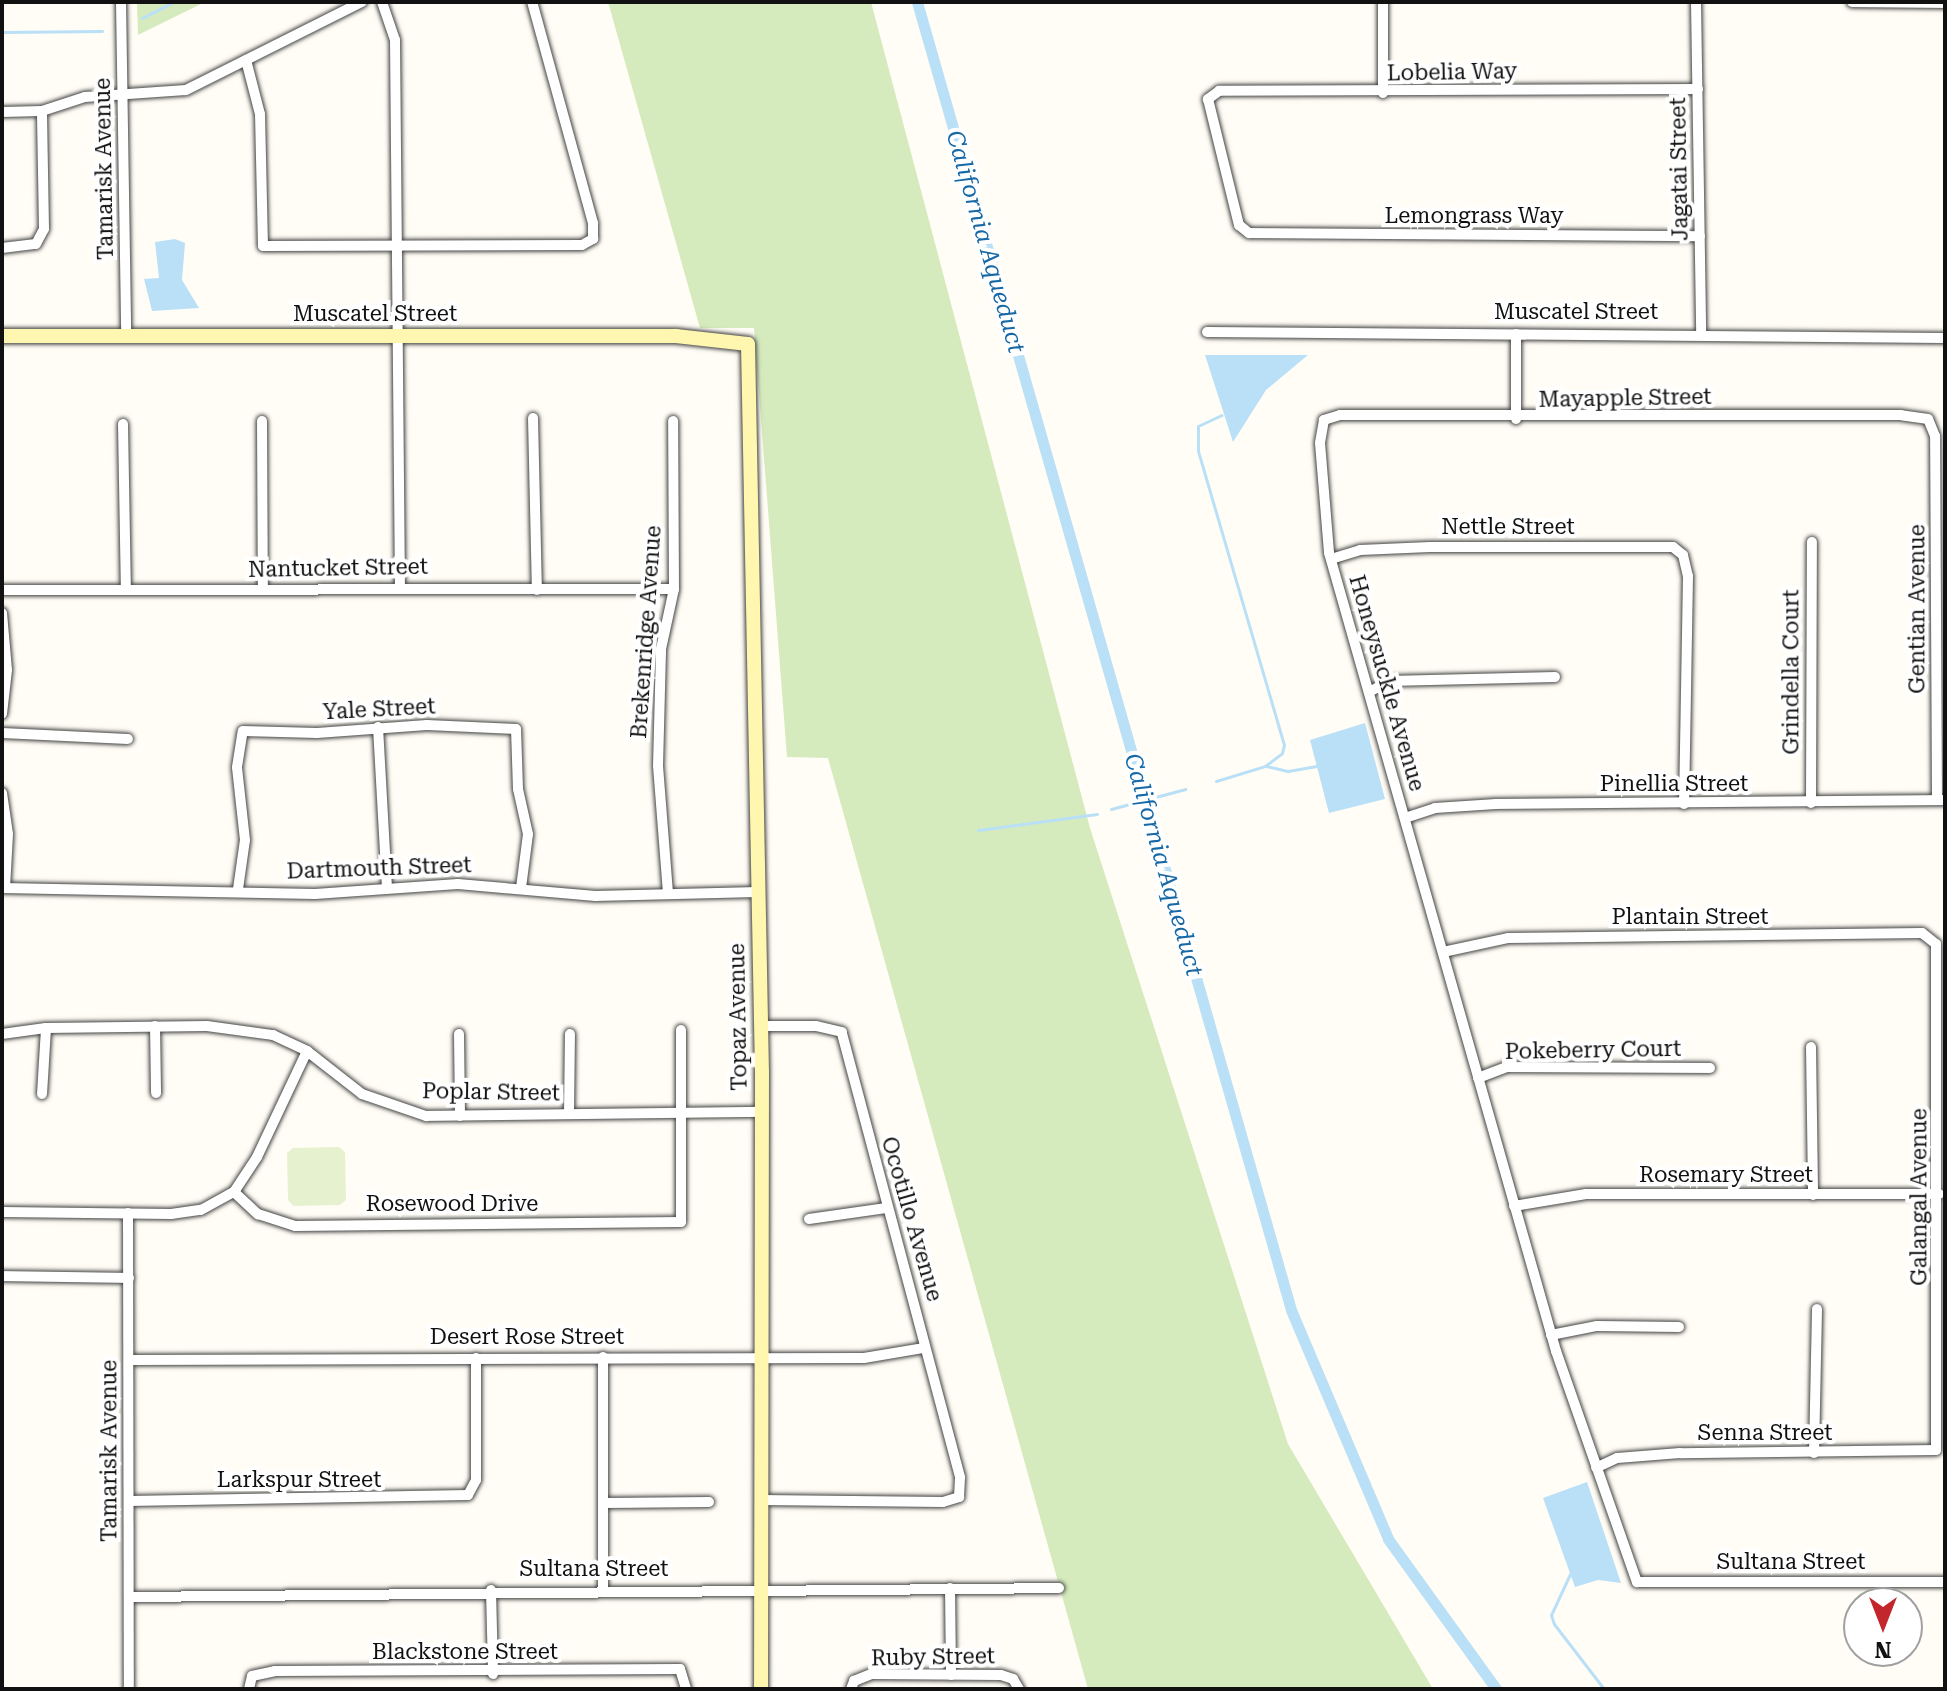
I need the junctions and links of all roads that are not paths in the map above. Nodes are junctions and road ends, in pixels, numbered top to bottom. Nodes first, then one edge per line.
1 (121, 2) edge
2 (362, 2) edge
3 (382, 2) edge
4 (532, 2) edge
5 (1383, 2) edge
6 (1696, 2) edge
7 (1852, 2) edge
8 (1945, 3) edge
9 (246, 60) junction
10 (1698, 89) junction
11 (1383, 93) junction
12 (123, 96) junction
13 (42, 111) junction
14 (2, 112) edge
15 (1249, 233) joint
16 (1700, 236) junction
17 (398, 247) junction
18 (2, 248) edge
19 (1207, 332) dead end
20 (1516, 334) junction
21 (1701, 335) junction
22 (2, 336) edge
23 (126, 336) junction
24 (398, 337) junction
25 (1945, 338) edge
26 (748, 344) joint
27 (533, 418) dead end
28 (1516, 419) junction
29 (1928, 419) joint
30 (1324, 420) joint
31 (262, 421) dead end
32 (673, 421) dead end
33 (123, 424) dead end
34 (1812, 542) dead end
35 (1331, 559) junction
36 (400, 586) junction
37 (126, 589) junction
38 (263, 589) junction
39 (674, 589) junction
40 (2, 590) edge
41 (537, 590) junction
42 (2, 613) edge
43 (1555, 677) dead end
44 (1371, 691) junction
45 (2, 714) edge
46 (378, 727) junction
47 (2, 733) edge
48 (128, 739) dead end
49 (2, 793) edge
50 (1941, 800) edge
51 (1811, 803) junction
52 (1684, 804) junction
53 (1405, 818) junction
54 (387, 887) junction
55 (4, 888) edge
56 (521, 888) junction
57 (238, 889) junction
58 (758, 892) junction
59 (668, 893) junction
60 (1936, 944) joint
61 (1443, 952) junction
62 (155, 1026) junction
63 (761, 1026) junction
64 (46, 1028) junction
65 (681, 1030) dead end
66 (2, 1034) edge
67 (459, 1034) dead end
68 (570, 1034) dead end
69 (1811, 1047) dead end
70 (307, 1051) junction
71 (1710, 1068) dead end
72 (1478, 1078) junction
73 (156, 1093) dead end
74 (42, 1094) dead end
75 (762, 1112) junction
76 (569, 1113) junction
77 (683, 1115) junction
78 (460, 1116) junction
79 (234, 1192) junction
80 (1939, 1194) junction
81 (1813, 1195) junction
82 (1514, 1206) junction
83 (886, 1208) junction
84 (2, 1212) edge
85 (128, 1213) junction
86 (809, 1219) dead end
87 (2, 1276) edge
88 (129, 1278) junction
89 (1817, 1309) dead end
90 (1679, 1327) dead end
91 (1551, 1335) junction
92 (924, 1348) junction
93 (760, 1355) junction
94 (603, 1357) junction
95 (476, 1358) junction
96 (129, 1360) junction
97 (1936, 1450) joint
98 (1814, 1453) junction
99 (1596, 1468) junction
100 (760, 1500) junction
101 (129, 1501) junction
102 (709, 1502) dead end
103 (603, 1503) junction
104 (1637, 1582) joint
105 (1945, 1582) edge
106 (950, 1588) junction
107 (1059, 1588) dead end
108 (603, 1589) junction
109 (760, 1589) junction
110 (491, 1590) junction
111 (129, 1597) junction
112 (493, 1674) junction
113 (951, 1675) junction
114 (1016, 1684) edge
115 (853, 1685) edge
116 (129, 1689) edge
117 (249, 1689) edge
118 (686, 1689) edge
119 (761, 1689) edge

1 - 12 street, Tamarisk Avenue
2 - 9 street
3 - 17 street
4 - 17 street
5 - 11 street
6 - 10 street, Jagatai Street
7 - 8 street
9 - 12 street
9 - 17 street
10 - 11 street, Lobelia Way
10 - 16 street, Jagatai Street
11 - 15 street, Lobelia Way
12 - 13 street
12 - 23 street, Tamarisk Avenue
13 - 14 street
13 - 18 street
15 - 16 street, Lemongrass Way
16 - 21 street, Jagatai Street
17 - 24 street
19 - 20 street, Muscatel Street
20 - 21 street, Muscatel Street
20 - 28 street
21 - 25 street, Muscatel Street
22 - 23 street, Muscatel Street
23 - 24 street, Muscatel Street
24 - 26 street, Muscatel Street
24 - 36 street
26 - 58 street, Topaz Avenue
27 - 41 street
28 - 29 street, Mayapple Street
28 - 30 street, Mayapple Street
29 - 50 street, Gentian Avenue
30 - 35 street, Honeysuckle Avenue
31 - 38 street
32 - 39 street, Brekenridge Avenue
33 - 37 street
34 - 51 street, Grindella Court
35 - 44 street, Honeysuckle Avenue
35 - 52 street, Nettle Street
36 - 38 street, Nantucket Street
36 - 41 street, Nantucket Street
37 - 38 street, Nantucket Street
37 - 40 street, Nantucket Street
39 - 41 street, Nantucket Street
39 - 59 street, Brekenridge Avenue
42 - 45 street
43 - 44 street
44 - 53 street, Honeysuckle Avenue
46 - 54 street
46 - 56 street, Yale Street
46 - 57 street, Yale Street
47 - 48 street
49 - 55 street
50 - 51 street, Pinellia Street
51 - 52 street, Pinellia Street
52 - 53 street, Pinellia Street
53 - 61 street, Honeysuckle Avenue
54 - 56 street, Dartmouth Street
54 - 57 street, Dartmouth Street
55 - 57 street, Dartmouth Street
56 - 59 street, Dartmouth Street
58 - 59 street, Dartmouth Street
58 - 63 street, Topaz Avenue
60 - 61 street, Plantain Street
60 - 80 street, Galangal Avenue
61 - 72 street, Honeysuckle Avenue
62 - 64 street, Poplar Street
62 - 70 street, Poplar Street
62 - 73 street
63 - 75 street, Topaz Avenue
63 - 83 street, Ocotillo Avenue
64 - 66 street, Poplar Street
64 - 74 street
65 - 77 street
67 - 78 street
68 - 76 street
69 - 81 street
70 - 78 street, Poplar Street
70 - 79 street
71 - 72 street, Pokeberry Court
72 - 82 street, Honeysuckle Avenue
75 - 77 street, Poplar Street
75 - 93 street, Topaz Avenue
76 - 77 street, Poplar Street
76 - 78 street, Poplar Street
77 - 79 street, Rosewood Drive
79 - 85 street
80 - 81 street, Rosemary Street
80 - 97 street, Galangal Avenue
81 - 82 street, Rosemary Street
82 - 91 street, Honeysuckle Avenue
83 - 86 street
83 - 92 street, Ocotillo Avenue
84 - 85 street
85 - 88 street, Tamarisk Avenue
87 - 88 street
88 - 96 street, Tamarisk Avenue
89 - 98 street
90 - 91 street
91 - 99 street, Honeysuckle Avenue
92 - 93 street, Desert Rose Street
92 - 100 street, Ocotillo Avenue
93 - 94 street, Desert Rose Street
93 - 100 street, Topaz Avenue
94 - 95 street, Desert Rose Street
94 - 103 street
95 - 96 street, Desert Rose Street
95 - 101 street, Larkspur Street
96 - 101 street, Tamarisk Avenue
97 - 98 street, Senna Street
98 - 99 street, Senna Street
99 - 104 street, Honeysuckle Avenue
100 - 109 street, Topaz Avenue
101 - 111 street, Tamarisk Avenue
102 - 103 street
103 - 108 street
104 - 105 street, Sultana Street
106 - 107 street, Sultana Street
106 - 109 street, Sultana Street
106 - 113 street
108 - 109 street, Sultana Street
108 - 110 street, Sultana Street
109 - 119 street, Topaz Avenue
110 - 111 street, Sultana Street
110 - 112 street
111 - 116 street, Tamarisk Avenue
112 - 117 street, Blackstone Street
112 - 118 street, Blackstone Street
113 - 114 street, Ruby Street
113 - 115 street, Ruby Street

